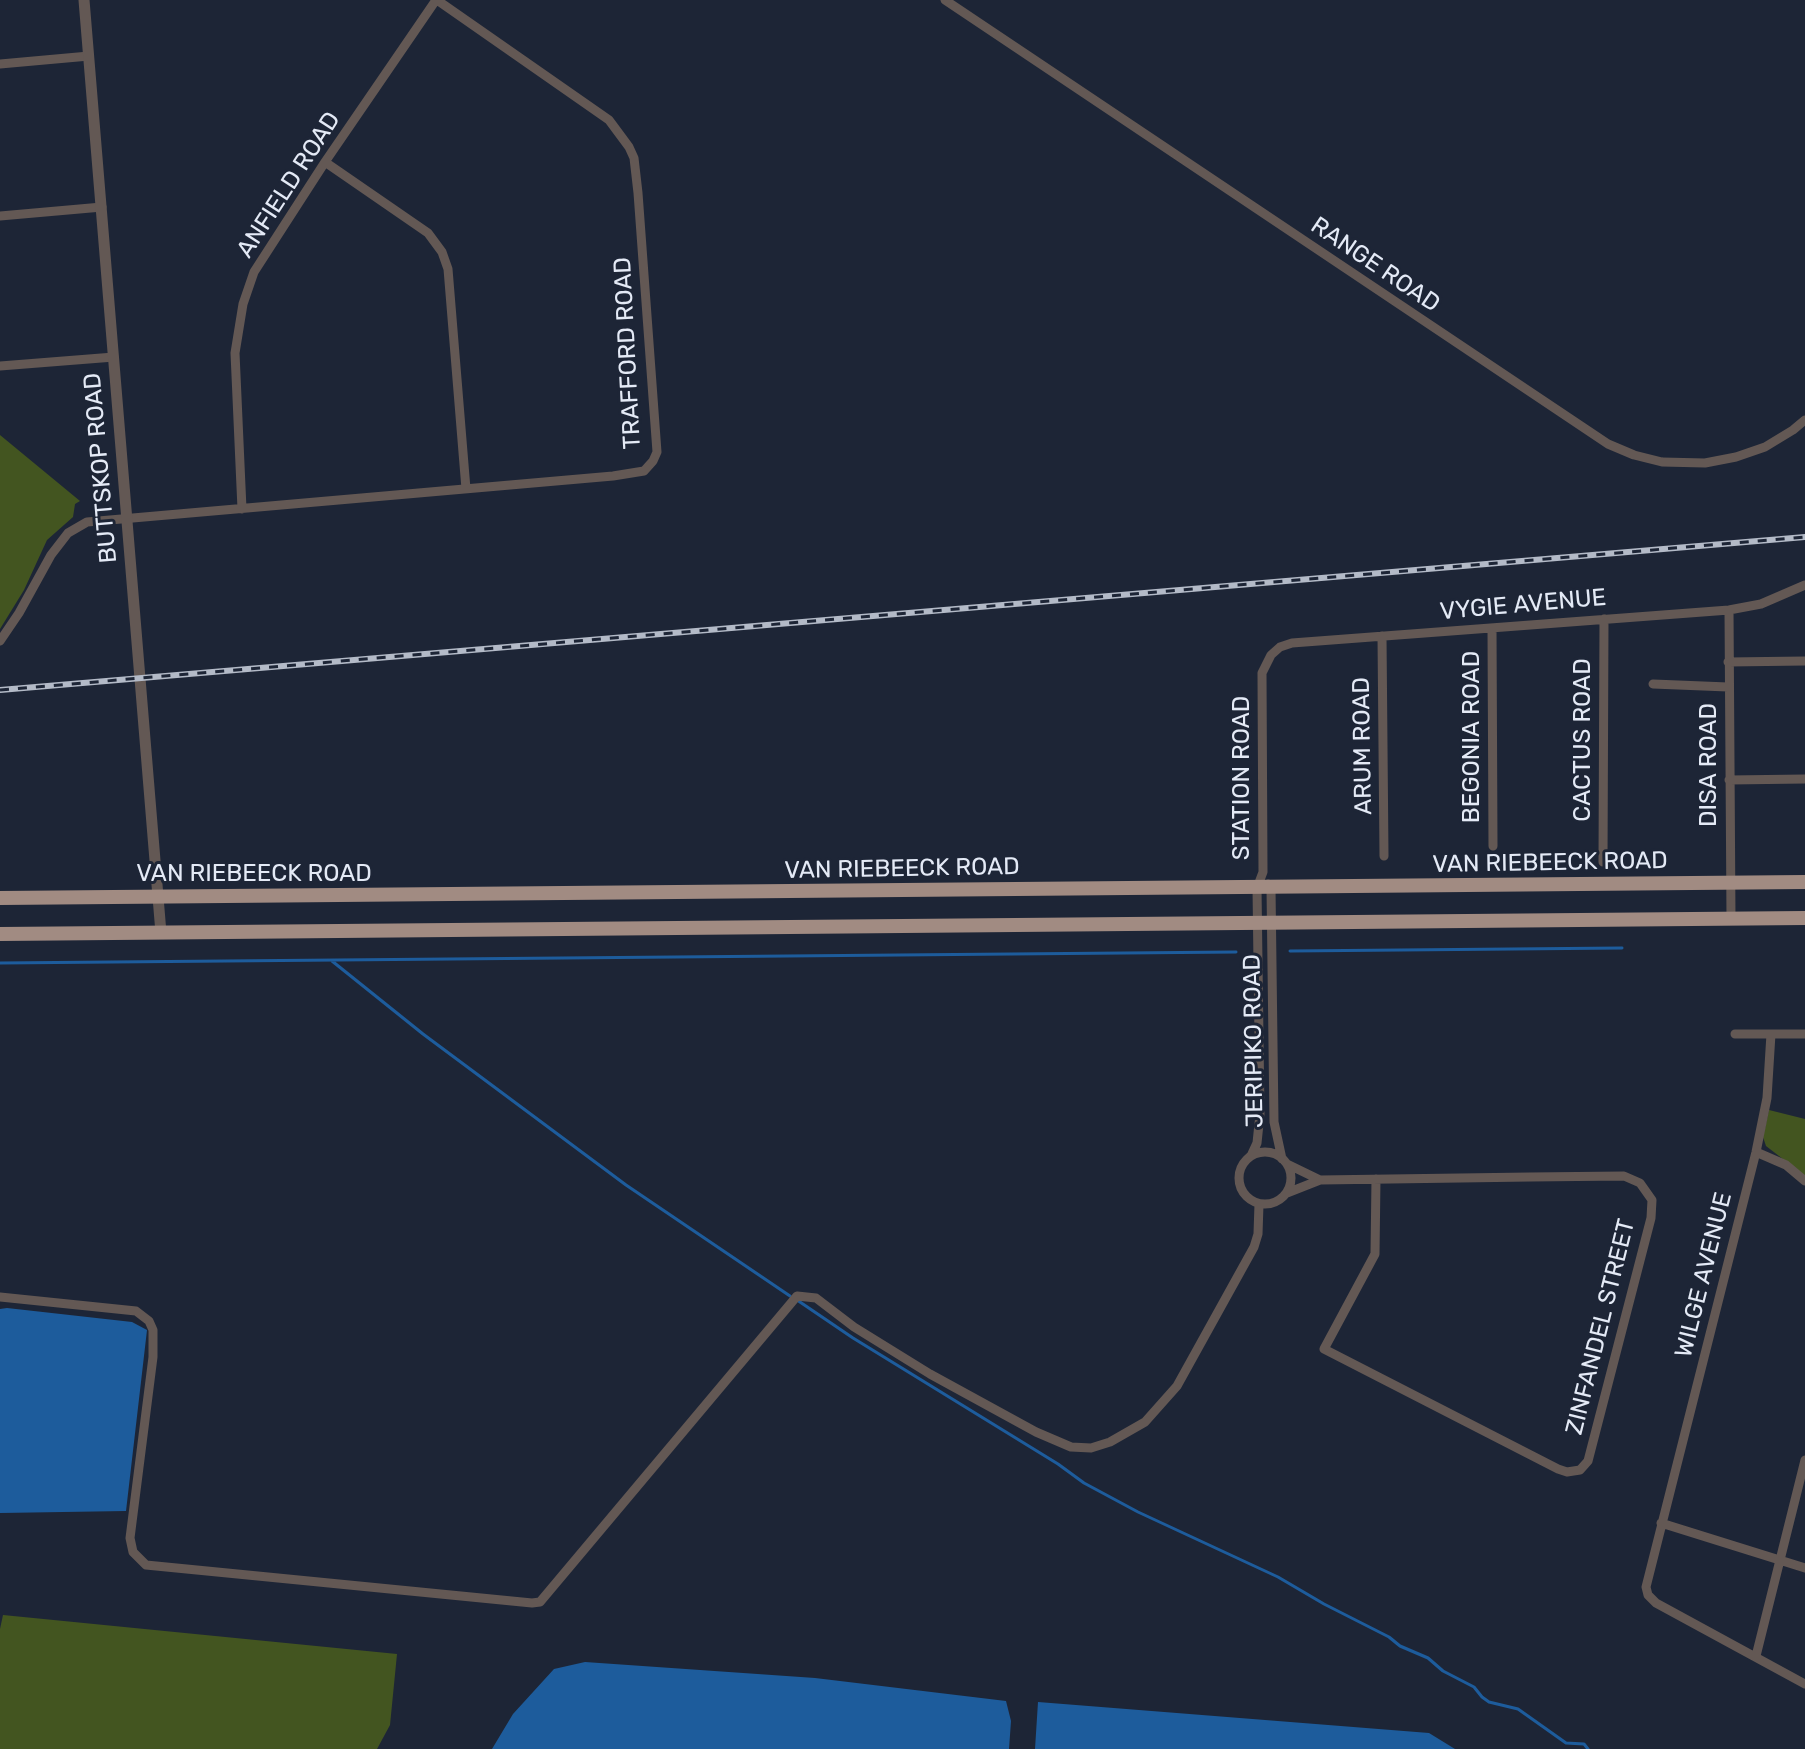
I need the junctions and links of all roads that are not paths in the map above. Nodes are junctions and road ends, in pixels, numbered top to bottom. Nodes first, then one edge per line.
1 (84, 0) edge
2 (437, 0) edge
3 (951, 2) edge
4 (89, 56) junction
5 (0, 64) edge
6 (325, 162) junction
7 (102, 207) junction
8 (0, 216) edge
9 (114, 357) junction
10 (0, 366) edge
11 (1805, 420) edge
12 (466, 489) junction
13 (242, 509) junction
14 (128, 517) junction
15 (1805, 585) edge
16 (1729, 610) junction
17 (1604, 619) junction
18 (1492, 628) junction
19 (1382, 636) junction
20 (0, 641) edge
21 (1805, 661) edge
22 (1728, 662) junction
23 (1262, 679) joint
24 (1653, 684) dead end
25 (1728, 687) junction
26 (1805, 779) edge
27 (1729, 780) junction
28 (1493, 846) dead end
29 (1384, 856) dead end
30 (1603, 862) dead end
31 (1805, 882) edge
32 (1730, 883) junction
33 (1263, 885) junction
34 (159, 896) junction
35 (0, 898) edge
36 (1805, 918) edge
37 (1731, 919) junction
38 (1264, 922) junction
39 (161, 933) junction
40 (0, 934) edge
41 (1735, 1034) dead end
42 (1771, 1034) junction
43 (1805, 1034) edge
44 (1756, 1152) junction
45 (1251, 1156) junction
46 (1284, 1162) junction
47 (1376, 1179) junction
48 (1320, 1180) junction
49 (1805, 1181) edge
50 (1287, 1193) junction
51 (1259, 1204) junction
52 (0, 1297) edge
53 (1805, 1460) edge
54 (1661, 1523) junction
55 (1780, 1560) junction
56 (1805, 1568) edge
57 (1756, 1656) junction
58 (1805, 1684) edge

1 - 4 street, BUTTSKOP ROAD
2 - 6 street, ANFIELD ROAD
2 - 12 street, TRAFFORD ROAD
3 - 11 street, RANGE ROAD
4 - 5 street
4 - 7 street, BUTTSKOP ROAD
6 - 12 street
6 - 13 street, ANFIELD ROAD
7 - 8 street
7 - 9 street, BUTTSKOP ROAD
9 - 10 street
9 - 14 street, BUTTSKOP ROAD
12 - 13 street, TRAFFORD ROAD
13 - 14 street, TRAFFORD ROAD
14 - 20 street, TRAFFORD ROAD
14 - 34 street, BUTTSKOP ROAD
15 - 16 street, VYGIE AVENUE
16 - 17 street, VYGIE AVENUE
16 - 22 street, DISA ROAD
17 - 18 street, VYGIE AVENUE
17 - 30 street, CACTUS ROAD
18 - 19 street, VYGIE AVENUE
18 - 28 street, BEGONIA ROAD
19 - 23 street, VYGIE AVENUE
19 - 29 street, ARUM ROAD
21 - 22 street
22 - 25 street, DISA ROAD
23 - 33 street, STATION ROAD
24 - 25 street
25 - 27 street, DISA ROAD
26 - 27 street
27 - 32 street, DISA ROAD
31 - 32 main road, VAN RIEBEECK ROAD
32 - 33 main road, VAN RIEBEECK ROAD
32 - 37 street, DISA ROAD
33 - 34 main road, VAN RIEBEECK ROAD
33 - 38 street
33 - 38 street
34 - 35 main road, VAN RIEBEECK ROAD
34 - 39 street, BUTTSKOP ROAD
36 - 37 main road
37 - 38 main road
38 - 39 main road
38 - 45 street, JERIPIKO ROAD
38 - 46 street, JERIPIKO ROAD
39 - 40 main road
41 - 42 street
42 - 43 street
42 - 44 street, WILGE AVENUE
44 - 49 street
44 - 54 street, WILGE AVENUE
45 - 46 street
45 - 51 street
46 - 48 street, ZINFANDEL STREET
46 - 50 street
47 - 47 street, ZINFANDEL STREET
47 - 48 street, ZINFANDEL STREET
48 - 50 street, ZINFANDEL STREET
50 - 51 street
51 - 52 street
53 - 55 street
54 - 55 street
54 - 57 street, WILGE AVENUE
55 - 56 street
55 - 57 street
57 - 58 street, WILGE AVENUE

